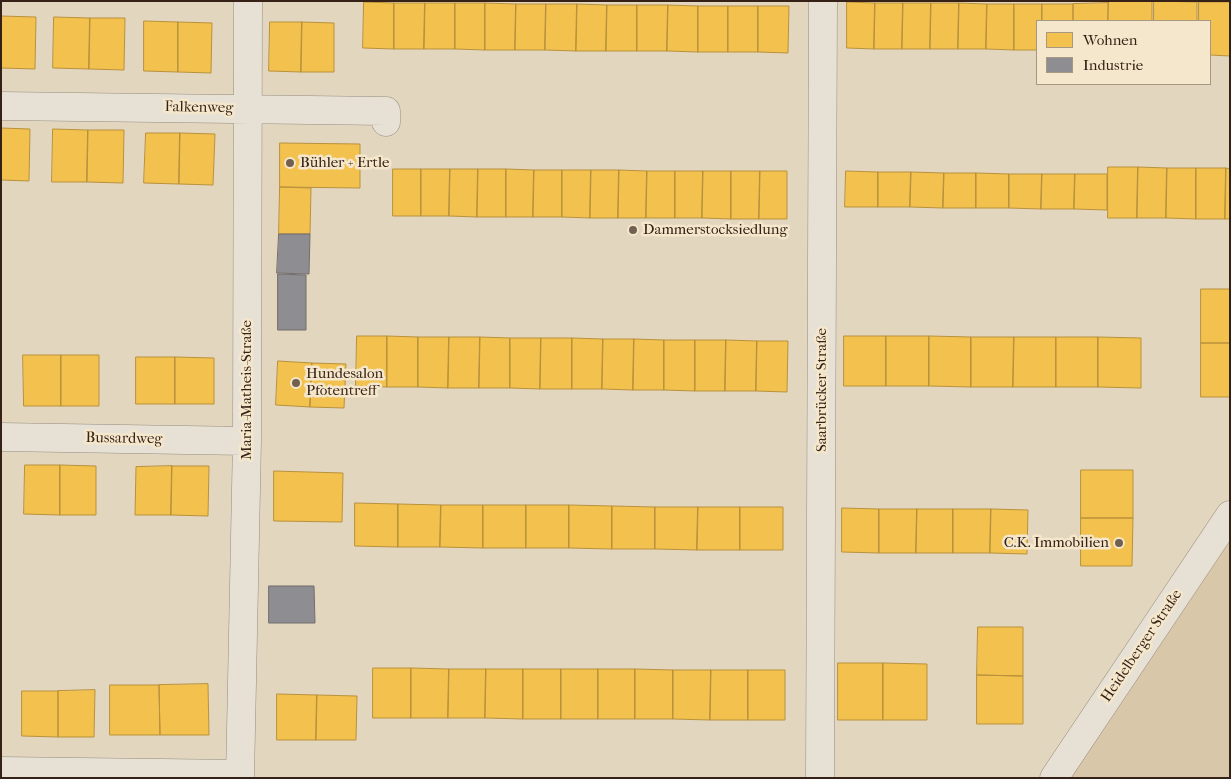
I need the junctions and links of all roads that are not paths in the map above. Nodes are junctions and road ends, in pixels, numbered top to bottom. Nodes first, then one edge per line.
1 (248, 1) edge
2 (823, 1) edge
3 (1, 106) edge
4 (248, 109) junction
5 (386, 122) dead end
6 (1, 437) edge
7 (247, 441) junction
8 (1230, 515) edge
9 (1, 771) edge
10 (240, 776) edge
11 (820, 778) edge
12 (1054, 778) edge

1 - 4 street, Maria-Matheis-Straße
2 - 11 street, Saarbrücker Straße
3 - 4 street, Falkenweg
4 - 5 street, Falkenweg
4 - 7 street, Maria-Matheis-Straße
6 - 7 street, Bussardweg
7 - 10 street, Maria-Matheis-Straße
8 - 12 street, Heidelberger Straße
9 - 10 street

